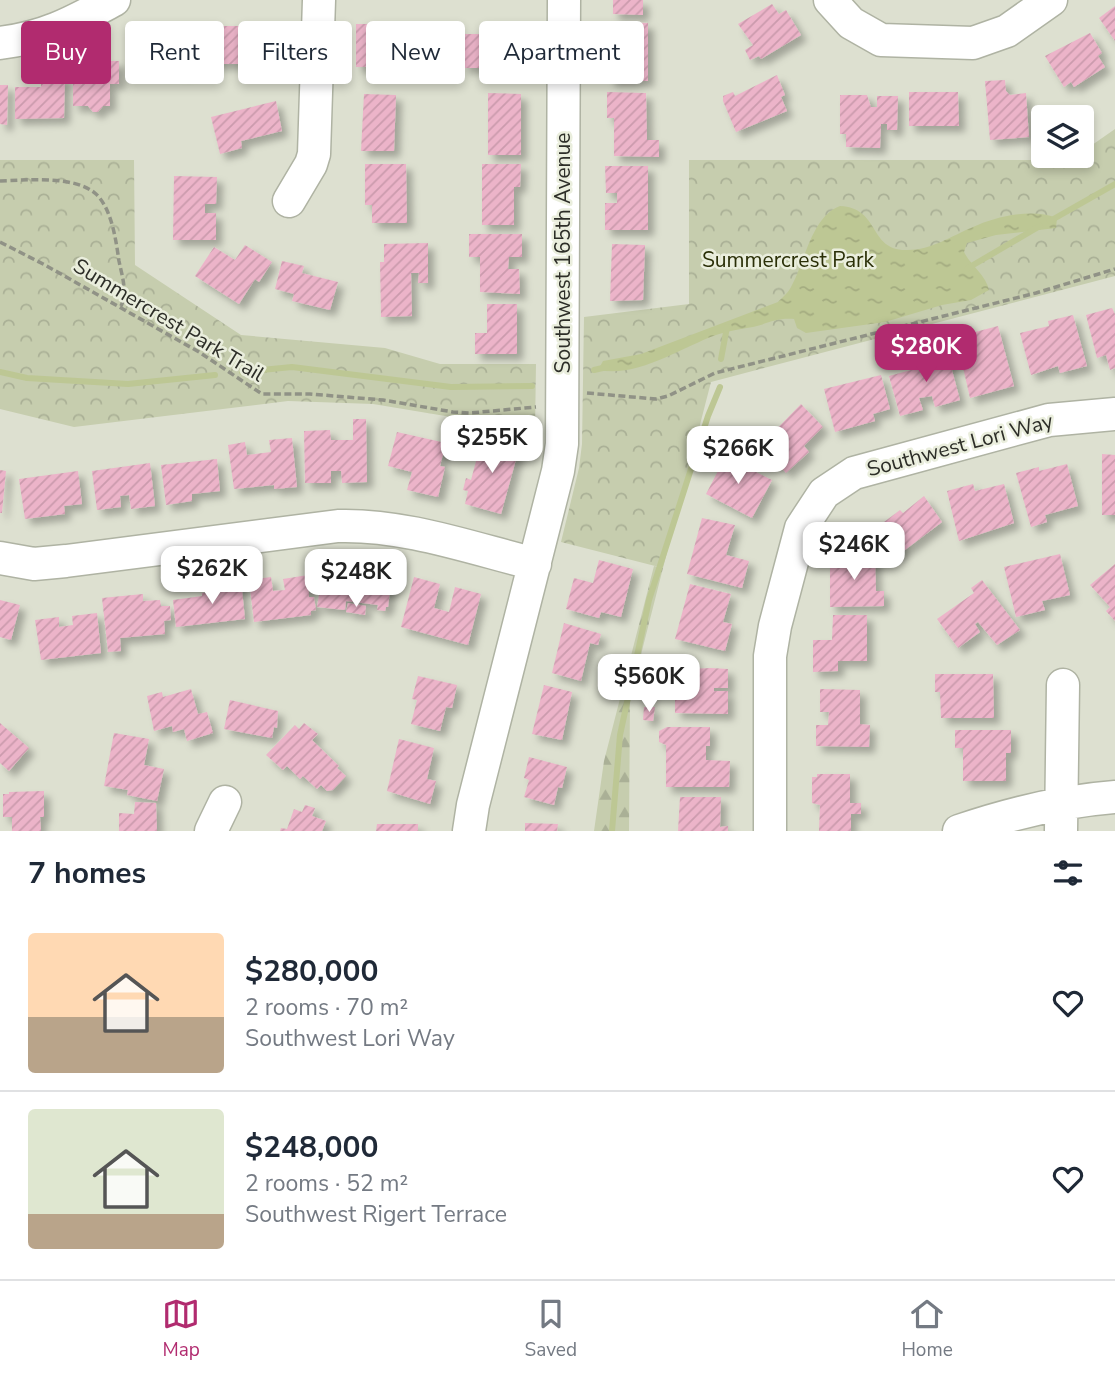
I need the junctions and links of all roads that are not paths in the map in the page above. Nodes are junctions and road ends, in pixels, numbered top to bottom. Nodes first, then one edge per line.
1 (114, 0) edge
2 (319, 0) edge
3 (564, 0) edge
4 (830, 0) edge
5 (1051, 0) edge
6 (0, 43) edge
7 (289, 201) dead end
8 (1115, 414) edge
9 (0, 558) edge
10 (535, 564) junction
11 (1063, 685) dead end
12 (1115, 797) edge
13 (225, 802) dead end
14 (1062, 818) edge
15 (211, 831) edge
16 (470, 831) edge
17 (771, 831) edge
18 (959, 831) edge

1 - 6 street
2 - 7 street
3 - 10 street, Southwest 165th Avenue
4 - 5 street
8 - 17 street, Southwest Lori Way
9 - 10 street
10 - 16 street, Southwest 165th Avenue
11 - 14 street
12 - 14 street
13 - 15 street
14 - 18 street

